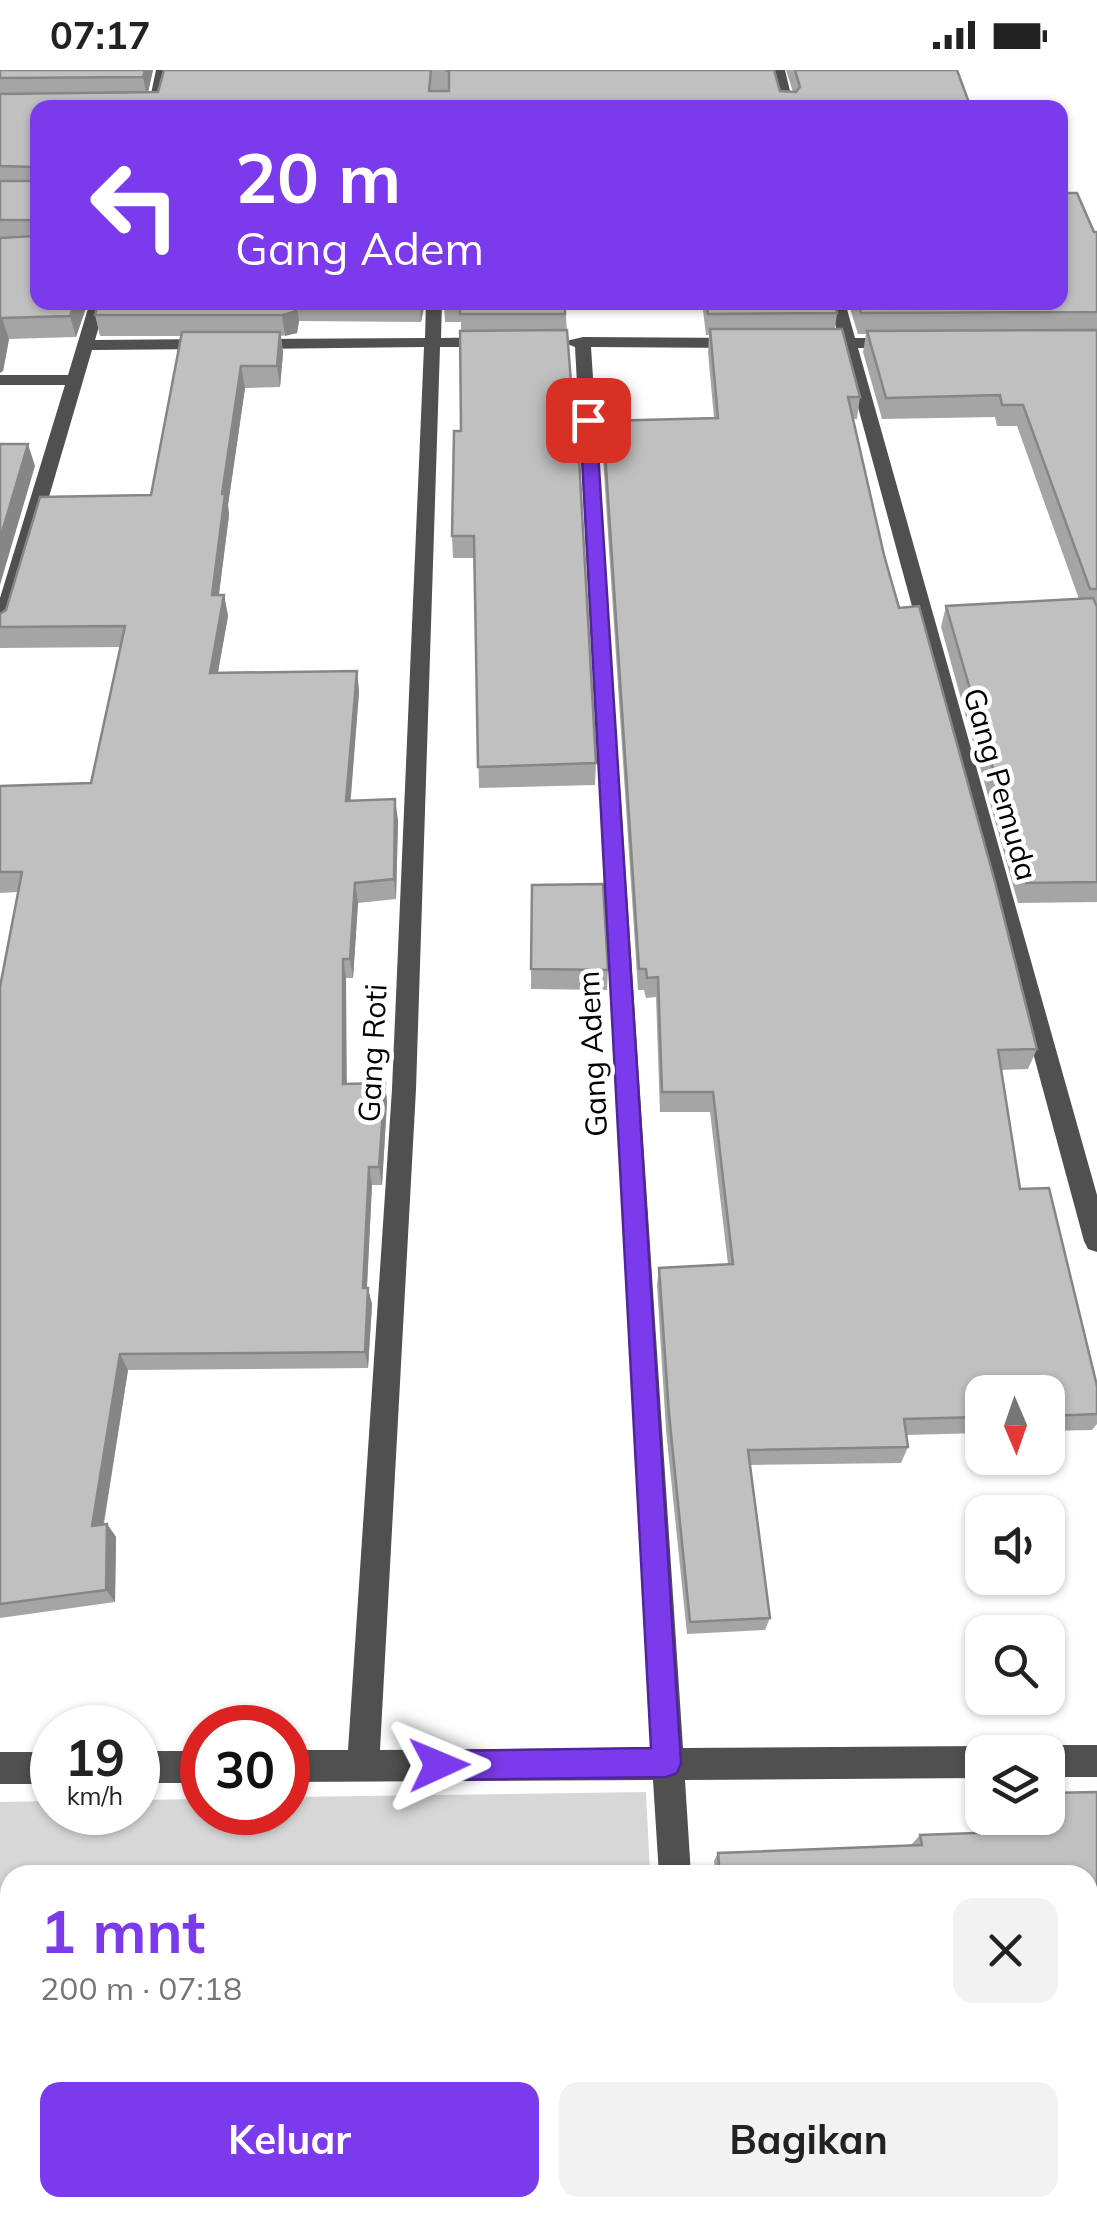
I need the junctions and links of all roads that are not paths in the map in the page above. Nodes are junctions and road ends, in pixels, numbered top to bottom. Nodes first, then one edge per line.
1 (163, 70) edge
2 (778, 70) edge
3 (157, 100) edge
4 (785, 100) edge
5 (96, 310) edge
6 (434, 310) edge
7 (839, 310) edge
8 (433, 342) junction
9 (508, 342) edge
10 (546, 342) edge
11 (583, 342) junction
12 (753, 343) edge
13 (790, 343) edge
14 (847, 343) junction
15 (905, 343) edge
16 (85, 345) junction
17 (0, 380) edge
18 (74, 380) junction
19 (0, 630) edge
20 (1097, 1242) edge
21 (1065, 1761) edge
22 (1097, 1761) edge
23 (965, 1762) edge
24 (666, 1763) junction
25 (310, 1766) edge
26 (363, 1766) junction
27 (0, 1768) edge
28 (30, 1768) edge
29 (674, 1865) edge

1 - 3 street
2 - 4 street
5 - 16 street
6 - 8 street, Gang Roti
7 - 14 street, Gang Pemuda
8 - 9 street
8 - 16 street
8 - 26 street, Gang Roti
10 - 11 street
11 - 12 street
11 - 24 street, Gang Adem
13 - 14 street
14 - 15 street
14 - 20 street, Gang Pemuda
16 - 18 street
17 - 18 street
18 - 19 street
21 - 22 street
23 - 24 street
24 - 26 street
24 - 29 street, Gang Adem
25 - 26 street
27 - 28 street

